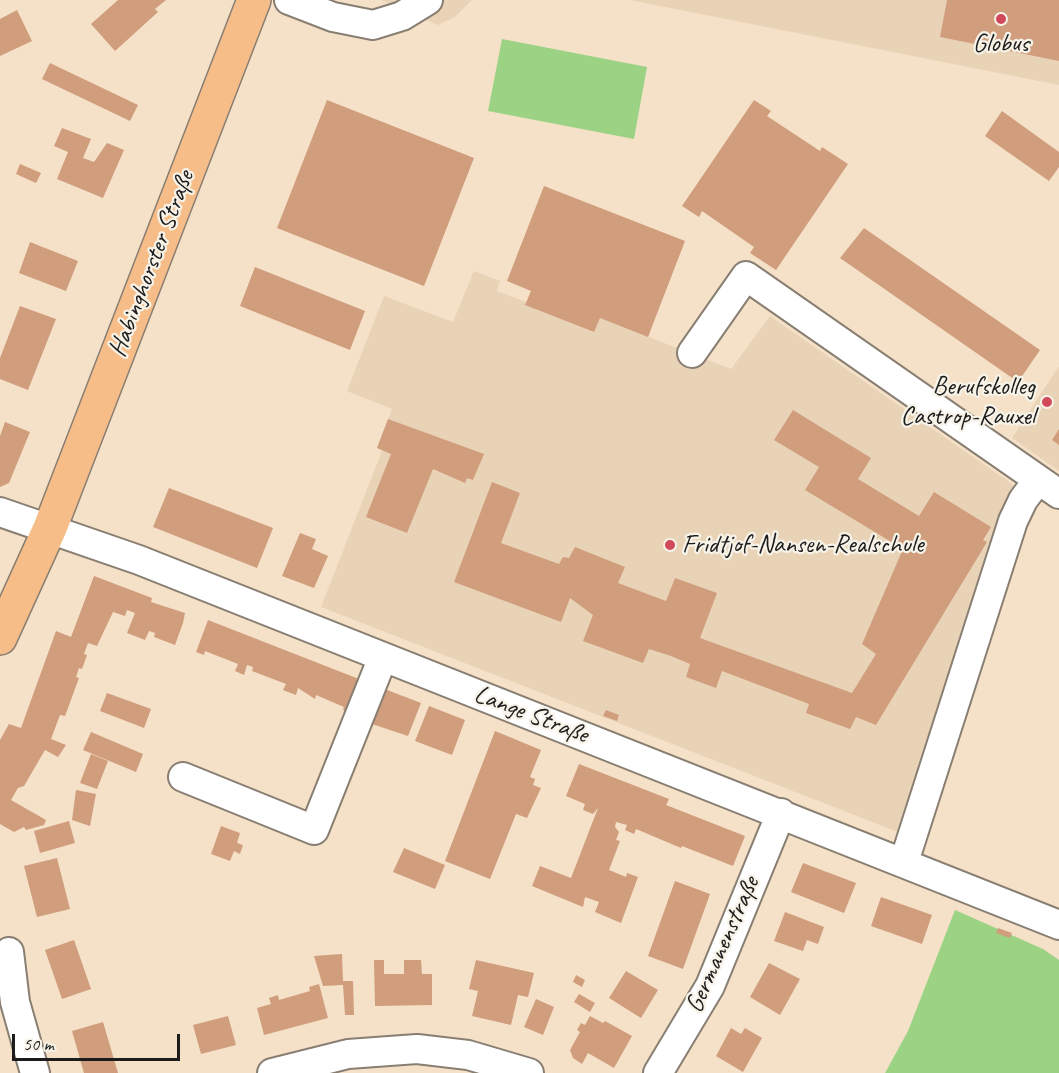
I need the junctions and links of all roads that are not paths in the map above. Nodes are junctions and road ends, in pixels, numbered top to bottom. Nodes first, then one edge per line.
1 (254, 0) edge
2 (289, 0) edge
3 (428, 0) edge
4 (692, 353) dead end
5 (1048, 487) edge
6 (0, 512) edge
7 (50, 528) junction
8 (0, 638) edge
9 (383, 657) junction
10 (183, 777) dead end
11 (780, 813) junction
12 (904, 862) junction
13 (1059, 925) edge
14 (9, 952) dead end
15 (35, 1073) edge
16 (272, 1073) edge
17 (529, 1073) edge
18 (658, 1073) edge

1 - 7 main road, Habinghorster Straße
2 - 3 street
4 - 5 street
5 - 12 street
6 - 7 street, Lange Straße
7 - 8 main road, Habinghorster Straße
7 - 9 street, Lange Straße
9 - 10 street
9 - 11 street, Lange Straße
11 - 12 street, Lange Straße
11 - 18 street, Germanenstraße
12 - 13 street, Lange Straße
14 - 15 street
16 - 17 street

